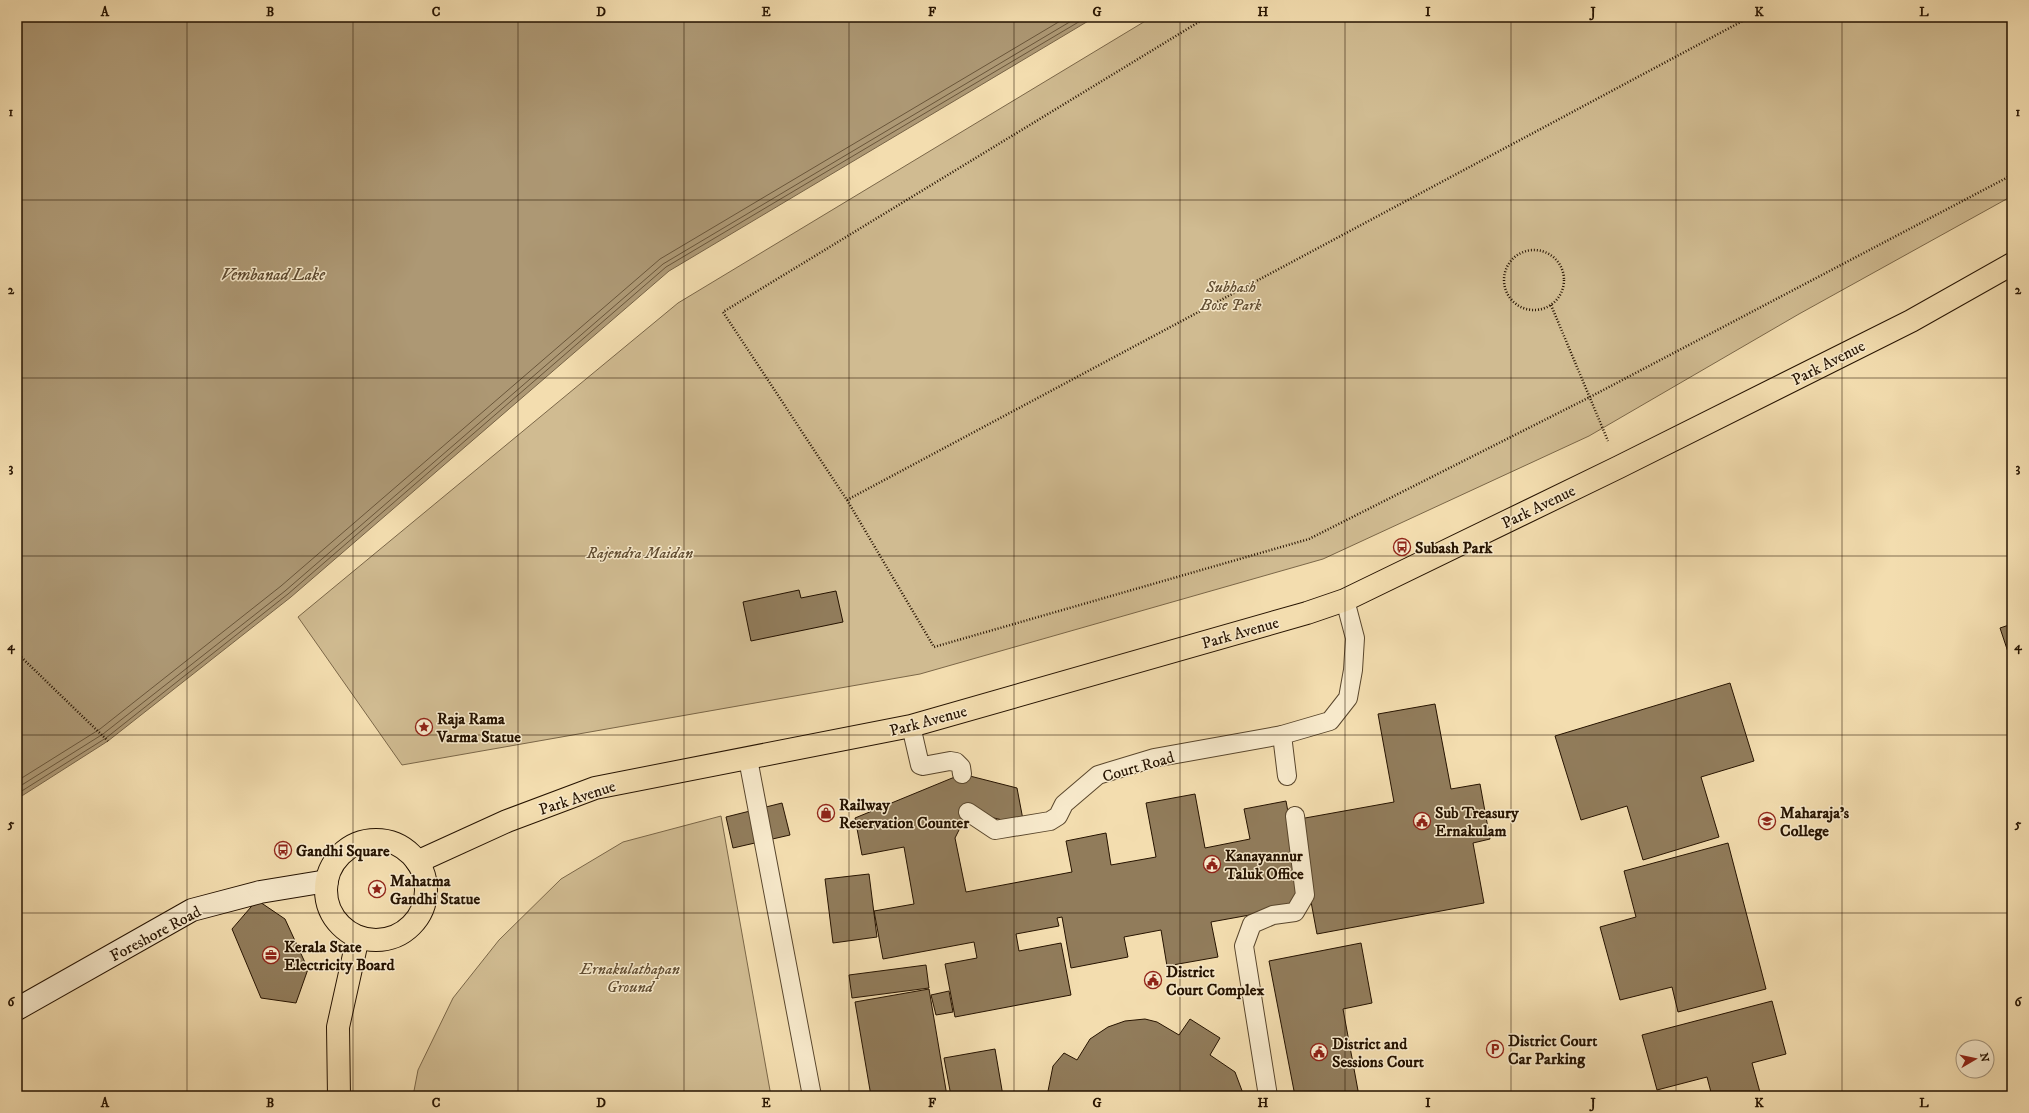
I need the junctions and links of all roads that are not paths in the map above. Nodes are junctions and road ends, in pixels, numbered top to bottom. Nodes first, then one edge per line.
1 (2012, 264) edge
2 (1345, 600) junction
3 (911, 726) junction
4 (1282, 735) junction
5 (748, 759) junction
6 (962, 774) dead end
7 (1287, 776) dead end
8 (968, 812) dead end
9 (1295, 816) dead end
10 (417, 862) junction
11 (327, 881) junction
12 (358, 937) junction
13 (17, 1009) edge
14 (339, 1096) edge
15 (812, 1096) edge
16 (1268, 1096) edge

1 - 2 main road, Park Avenue
2 - 3 main road, Park Avenue
2 - 4 lane, Court Road
3 - 5 main road, Park Avenue
3 - 6 lane
4 - 7 lane
4 - 8 lane, Court Road
5 - 10 main road, Park Avenue
5 - 15 lane
9 - 16 lane
10 - 11 main road
10 - 12 main road
11 - 12 main road
11 - 13 main road, Foreshore Road
12 - 14 main road

